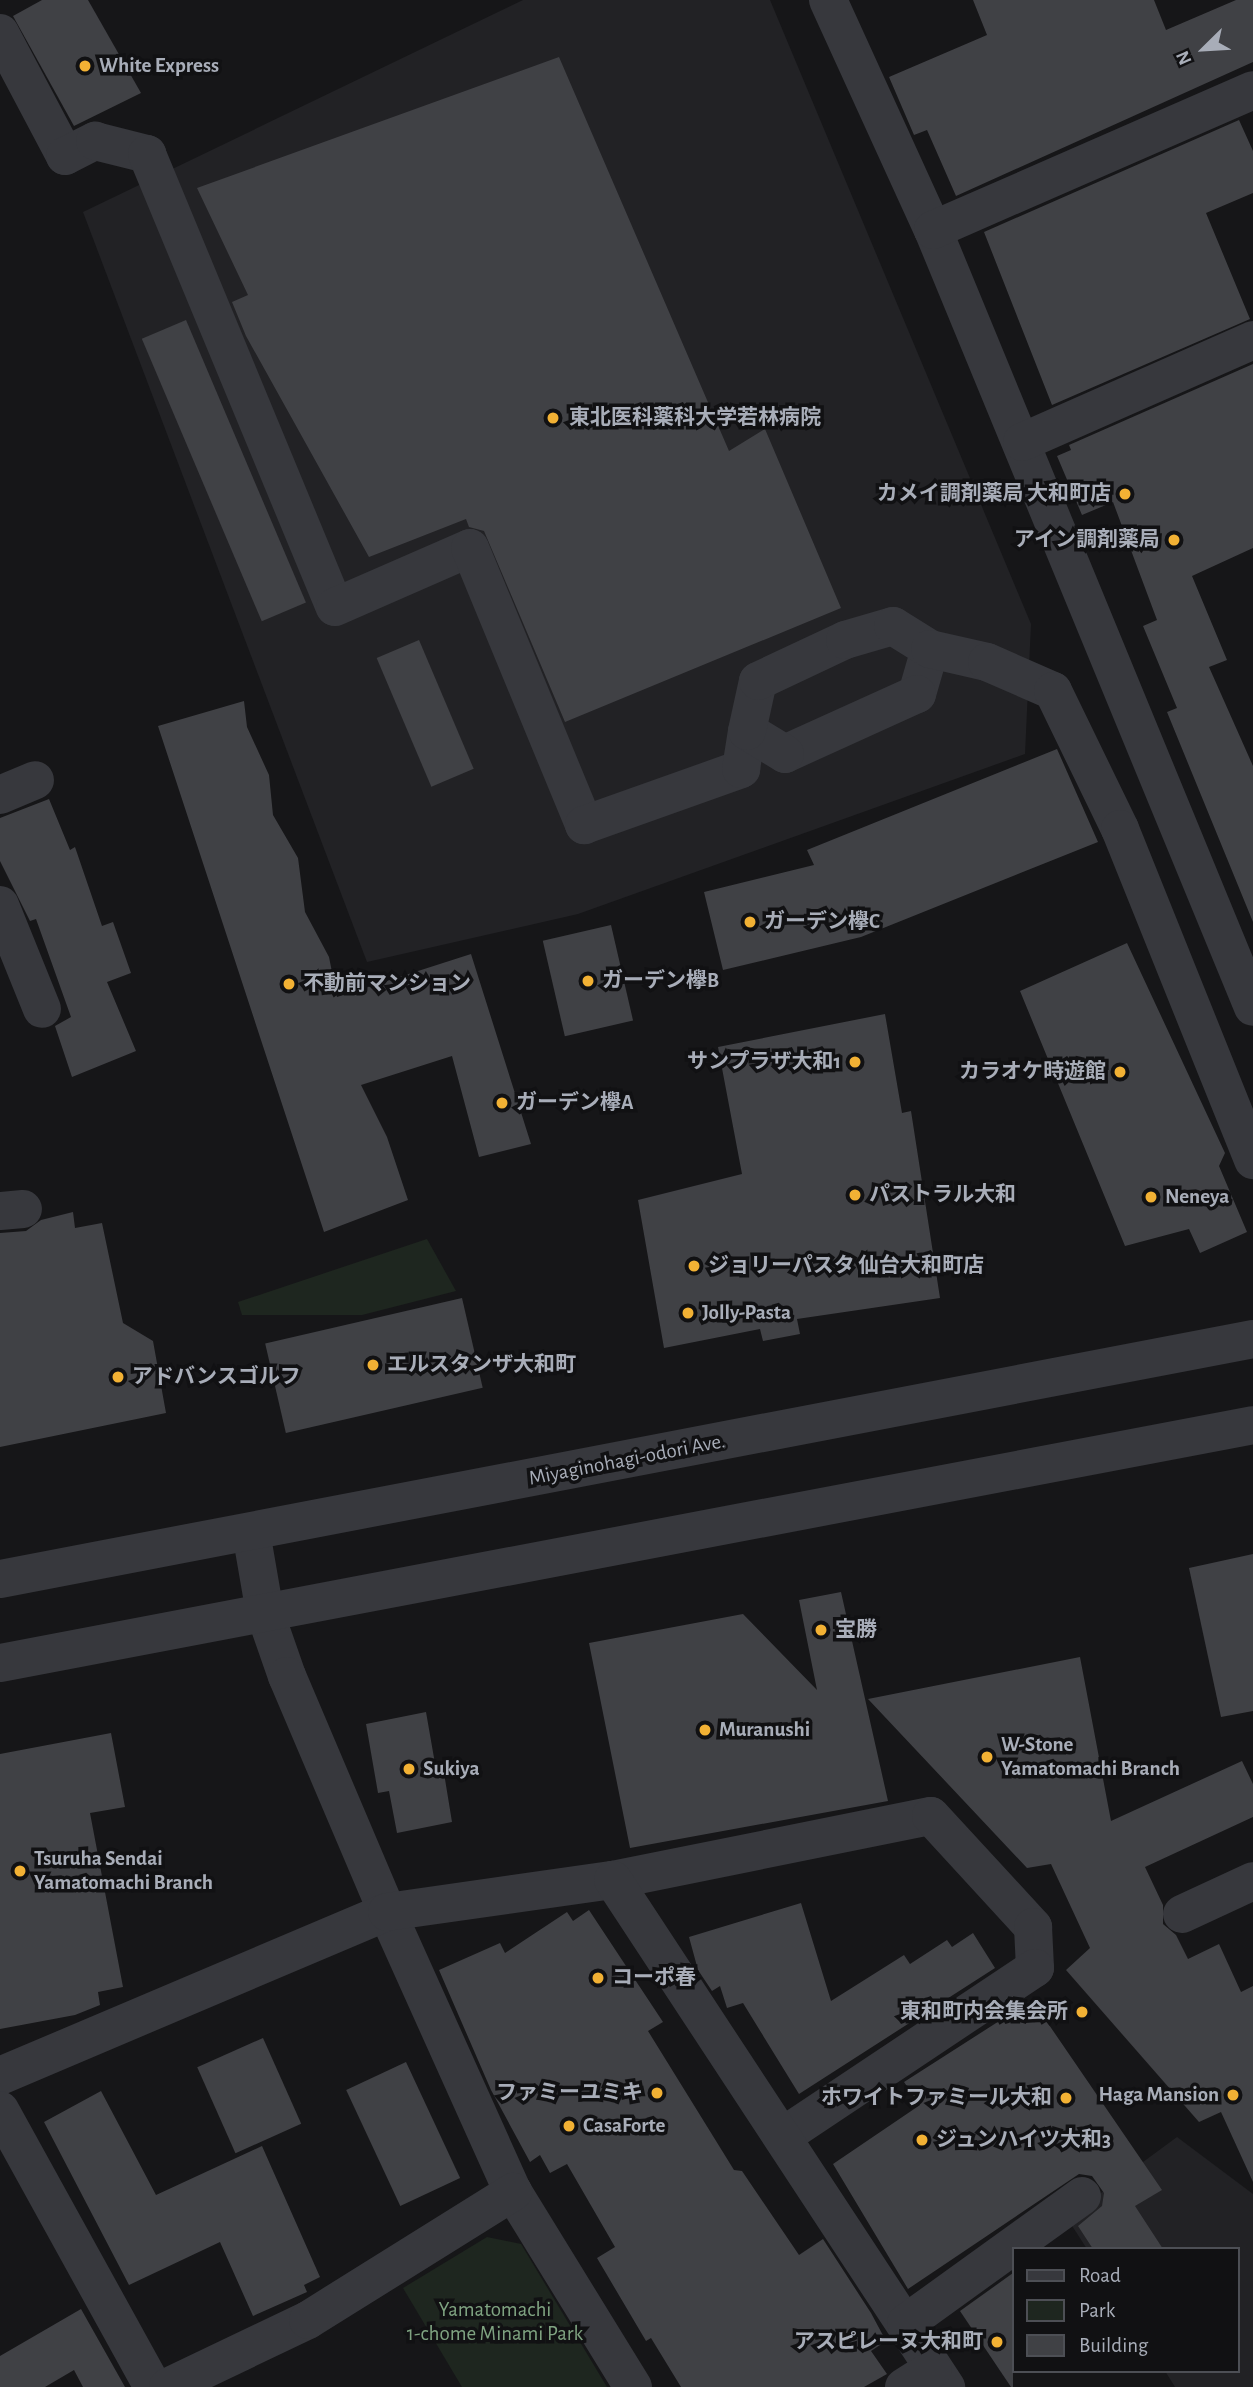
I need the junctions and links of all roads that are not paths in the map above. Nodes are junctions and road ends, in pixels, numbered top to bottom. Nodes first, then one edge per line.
1 (828, 0) edge
2 (0, 33) edge
3 (1253, 90) edge
4 (933, 230) junction
5 (1253, 340) edge
6 (1022, 442) junction
7 (930, 649) junction
8 (747, 731) junction
9 (35, 780) dead end
10 (0, 795) edge
11 (0, 905) edge
12 (1253, 1007) edge
13 (42, 1009) dead end
14 (1253, 1160) edge
15 (1253, 1339) edge
16 (1253, 1425) edge
17 (251, 1532) junction
18 (0, 1579) edge
19 (265, 1613) junction
20 (0, 1663) edge
21 (613, 1880) junction
22 (1253, 1881) edge
23 (387, 1912) junction
24 (1182, 1914) dead end
25 (0, 2076) edge
26 (0, 2110) edge
27 (783, 2136) junction
28 (513, 2192) junction
29 (1082, 2196) dead end
30 (906, 2323) junction
31 (928, 2381) edge
32 (153, 2387) edge
33 (168, 2387) edge
34 (633, 2387) edge

1 - 4 street
2 - 8 street
3 - 4 street
4 - 6 street
5 - 6 street
6 - 12 street
7 - 8 street
7 - 8 street
7 - 14 street
9 - 10 street
11 - 13 street
15 - 17 street, Miyaginohagi-odori Ave.
16 - 19 street
17 - 18 street, Miyaginohagi-odori Ave.
17 - 19 street
19 - 20 street
19 - 23 street
21 - 23 street
21 - 27 street
21 - 27 street
22 - 24 street
23 - 25 street
23 - 28 street
26 - 32 street
27 - 30 street
28 - 33 street
28 - 34 street
29 - 30 street
30 - 31 street

